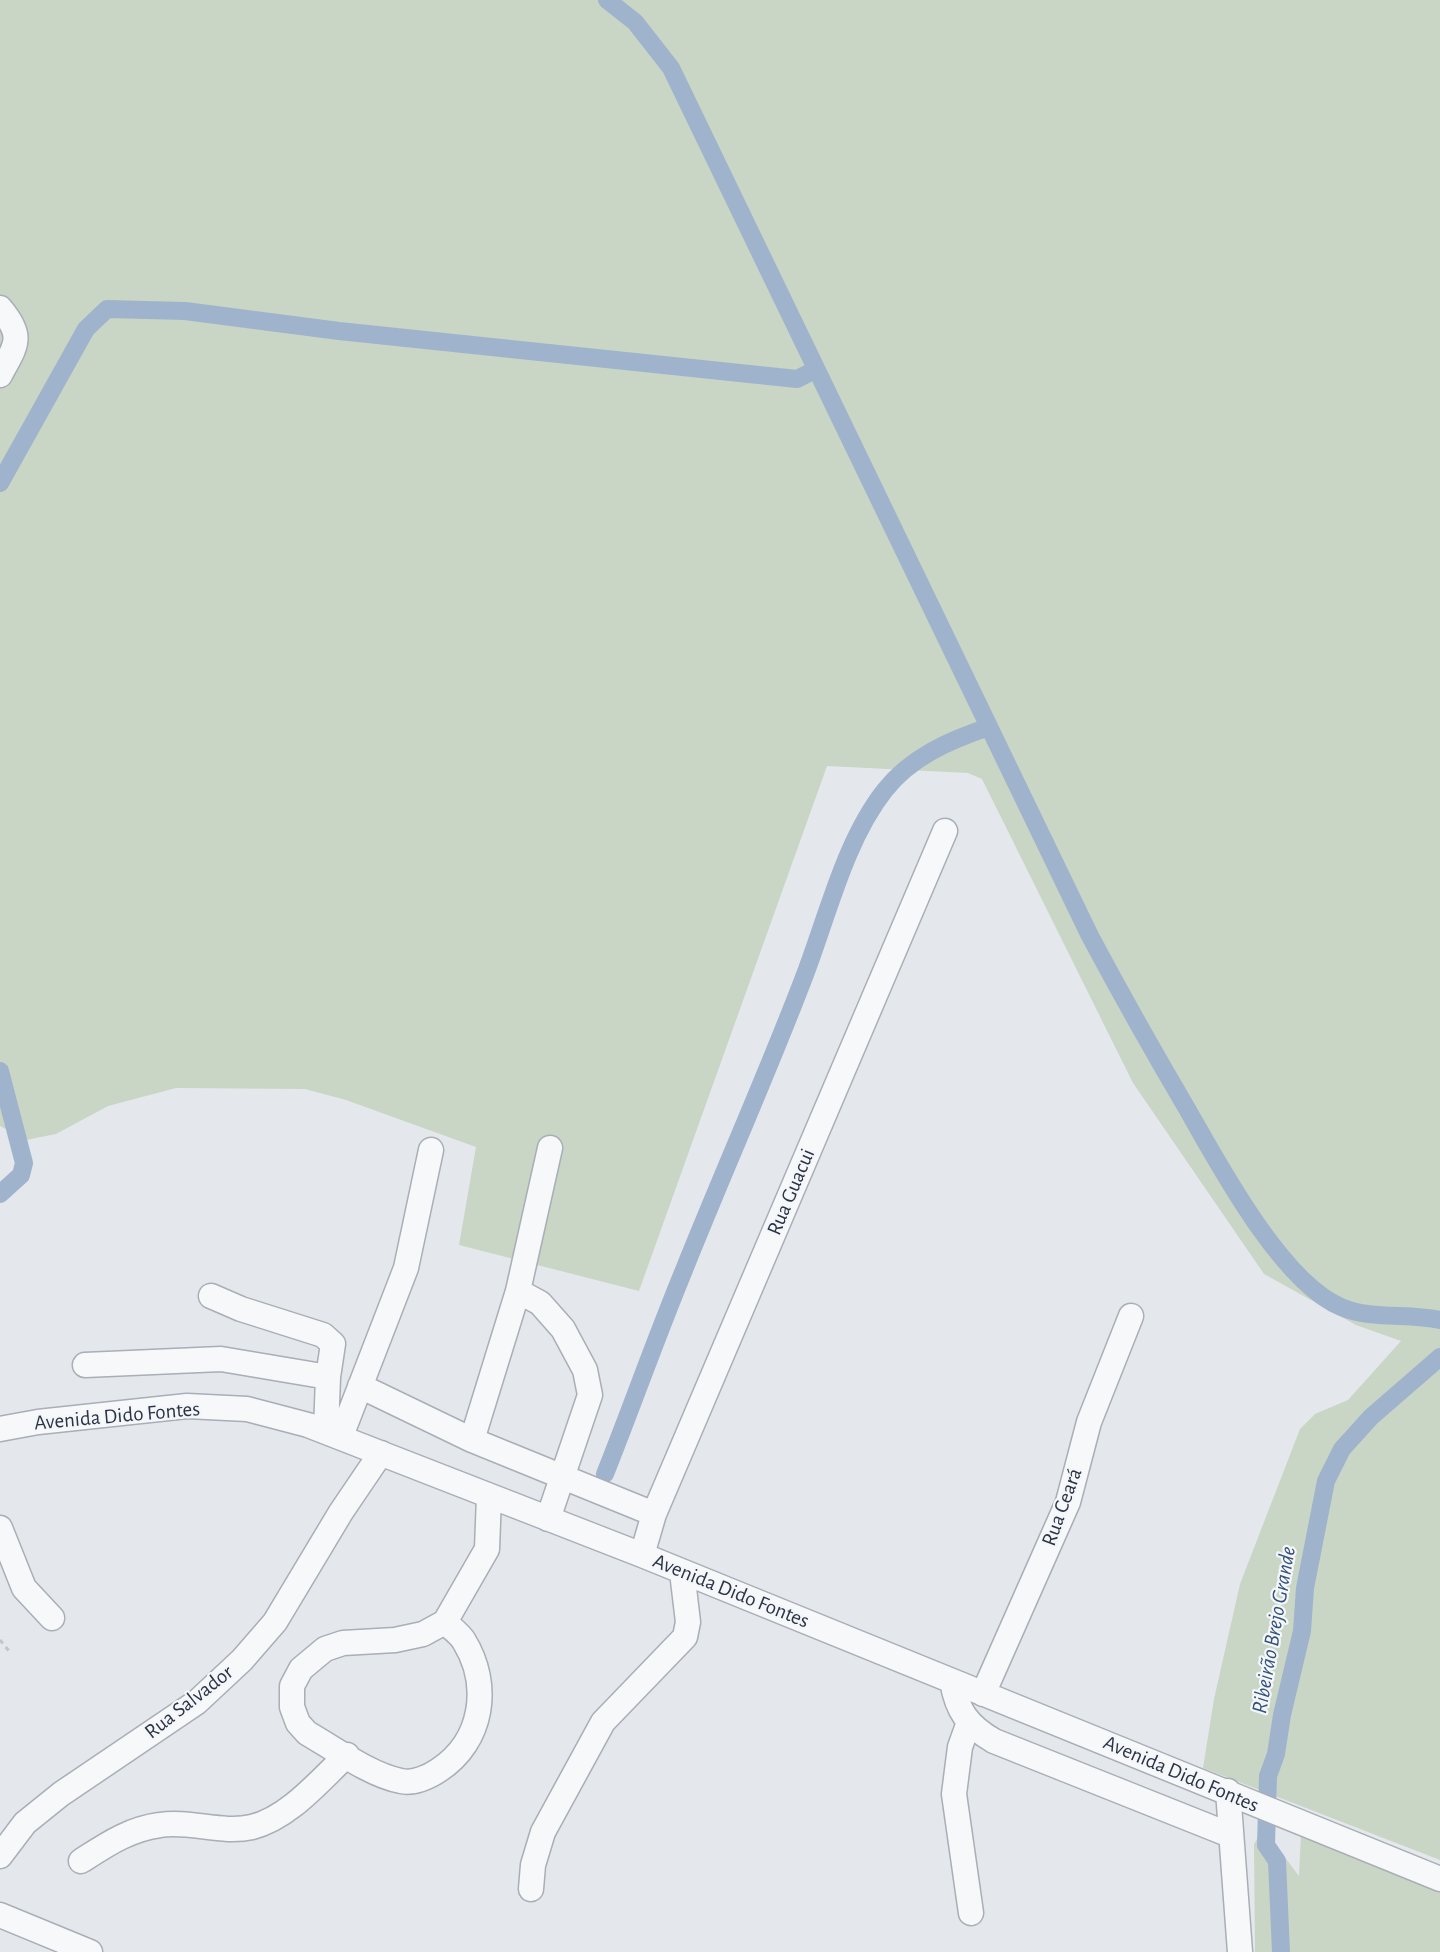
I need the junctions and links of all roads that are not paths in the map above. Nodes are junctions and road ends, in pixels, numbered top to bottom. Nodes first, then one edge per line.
1 (0, 308) edge
2 (0, 375) edge
3 (945, 831) dead end
4 (550, 1148) dead end
5 (431, 1150) dead end
6 (518, 1291) junction
7 (211, 1296) dead end
8 (1131, 1316) dead end
9 (86, 1365) dead end
10 (328, 1377) junction
11 (360, 1386) junction
12 (0, 1430) edge
13 (333, 1433) junction
14 (472, 1440) junction
15 (381, 1453) junction
16 (562, 1474) junction
17 (489, 1496) junction
18 (654, 1514) junction
19 (549, 1519) junction
20 (0, 1528) edge
21 (642, 1555) junction
22 (682, 1572) junction
23 (52, 1618) dead end
24 (444, 1622) junction
25 (952, 1681) junction
26 (983, 1694) junction
27 (969, 1722) junction
28 (347, 1755) junction
29 (1238, 1796) junction
30 (1230, 1835) junction
31 (0, 1856) edge
32 (81, 1861) dead end
33 (1440, 1879) edge
34 (531, 1889) dead end
35 (971, 1912) dead end
36 (0, 1916) edge
37 (90, 1952) edge
38 (1240, 1952) edge

1 - 2 street
3 - 18 street, Rua Guacui
4 - 6 street
5 - 11 street
6 - 14 street
6 - 16 street
7 - 10 street
8 - 26 street, Rua Ceará
9 - 10 street
10 - 13 street
11 - 13 street
11 - 14 street
12 - 13 street, Avenida Dido Fontes
13 - 15 street, Avenida Dido Fontes
14 - 16 street
15 - 17 street, Avenida Dido Fontes
15 - 31 street, Rua Salvador
16 - 18 street
16 - 19 street
17 - 19 street, Avenida Dido Fontes
17 - 24 street
18 - 21 street, Rua Guacui
19 - 21 street, Avenida Dido Fontes
20 - 23 street
21 - 22 street, Avenida Dido Fontes
22 - 25 street, Avenida Dido Fontes
22 - 34 street
24 - 28 street
24 - 28 street
25 - 26 street, Avenida Dido Fontes
25 - 27 street
26 - 29 street, Avenida Dido Fontes
27 - 30 street
27 - 35 street
28 - 32 street
29 - 30 street
29 - 33 street, Avenida Dido Fontes
30 - 38 street
36 - 37 street

